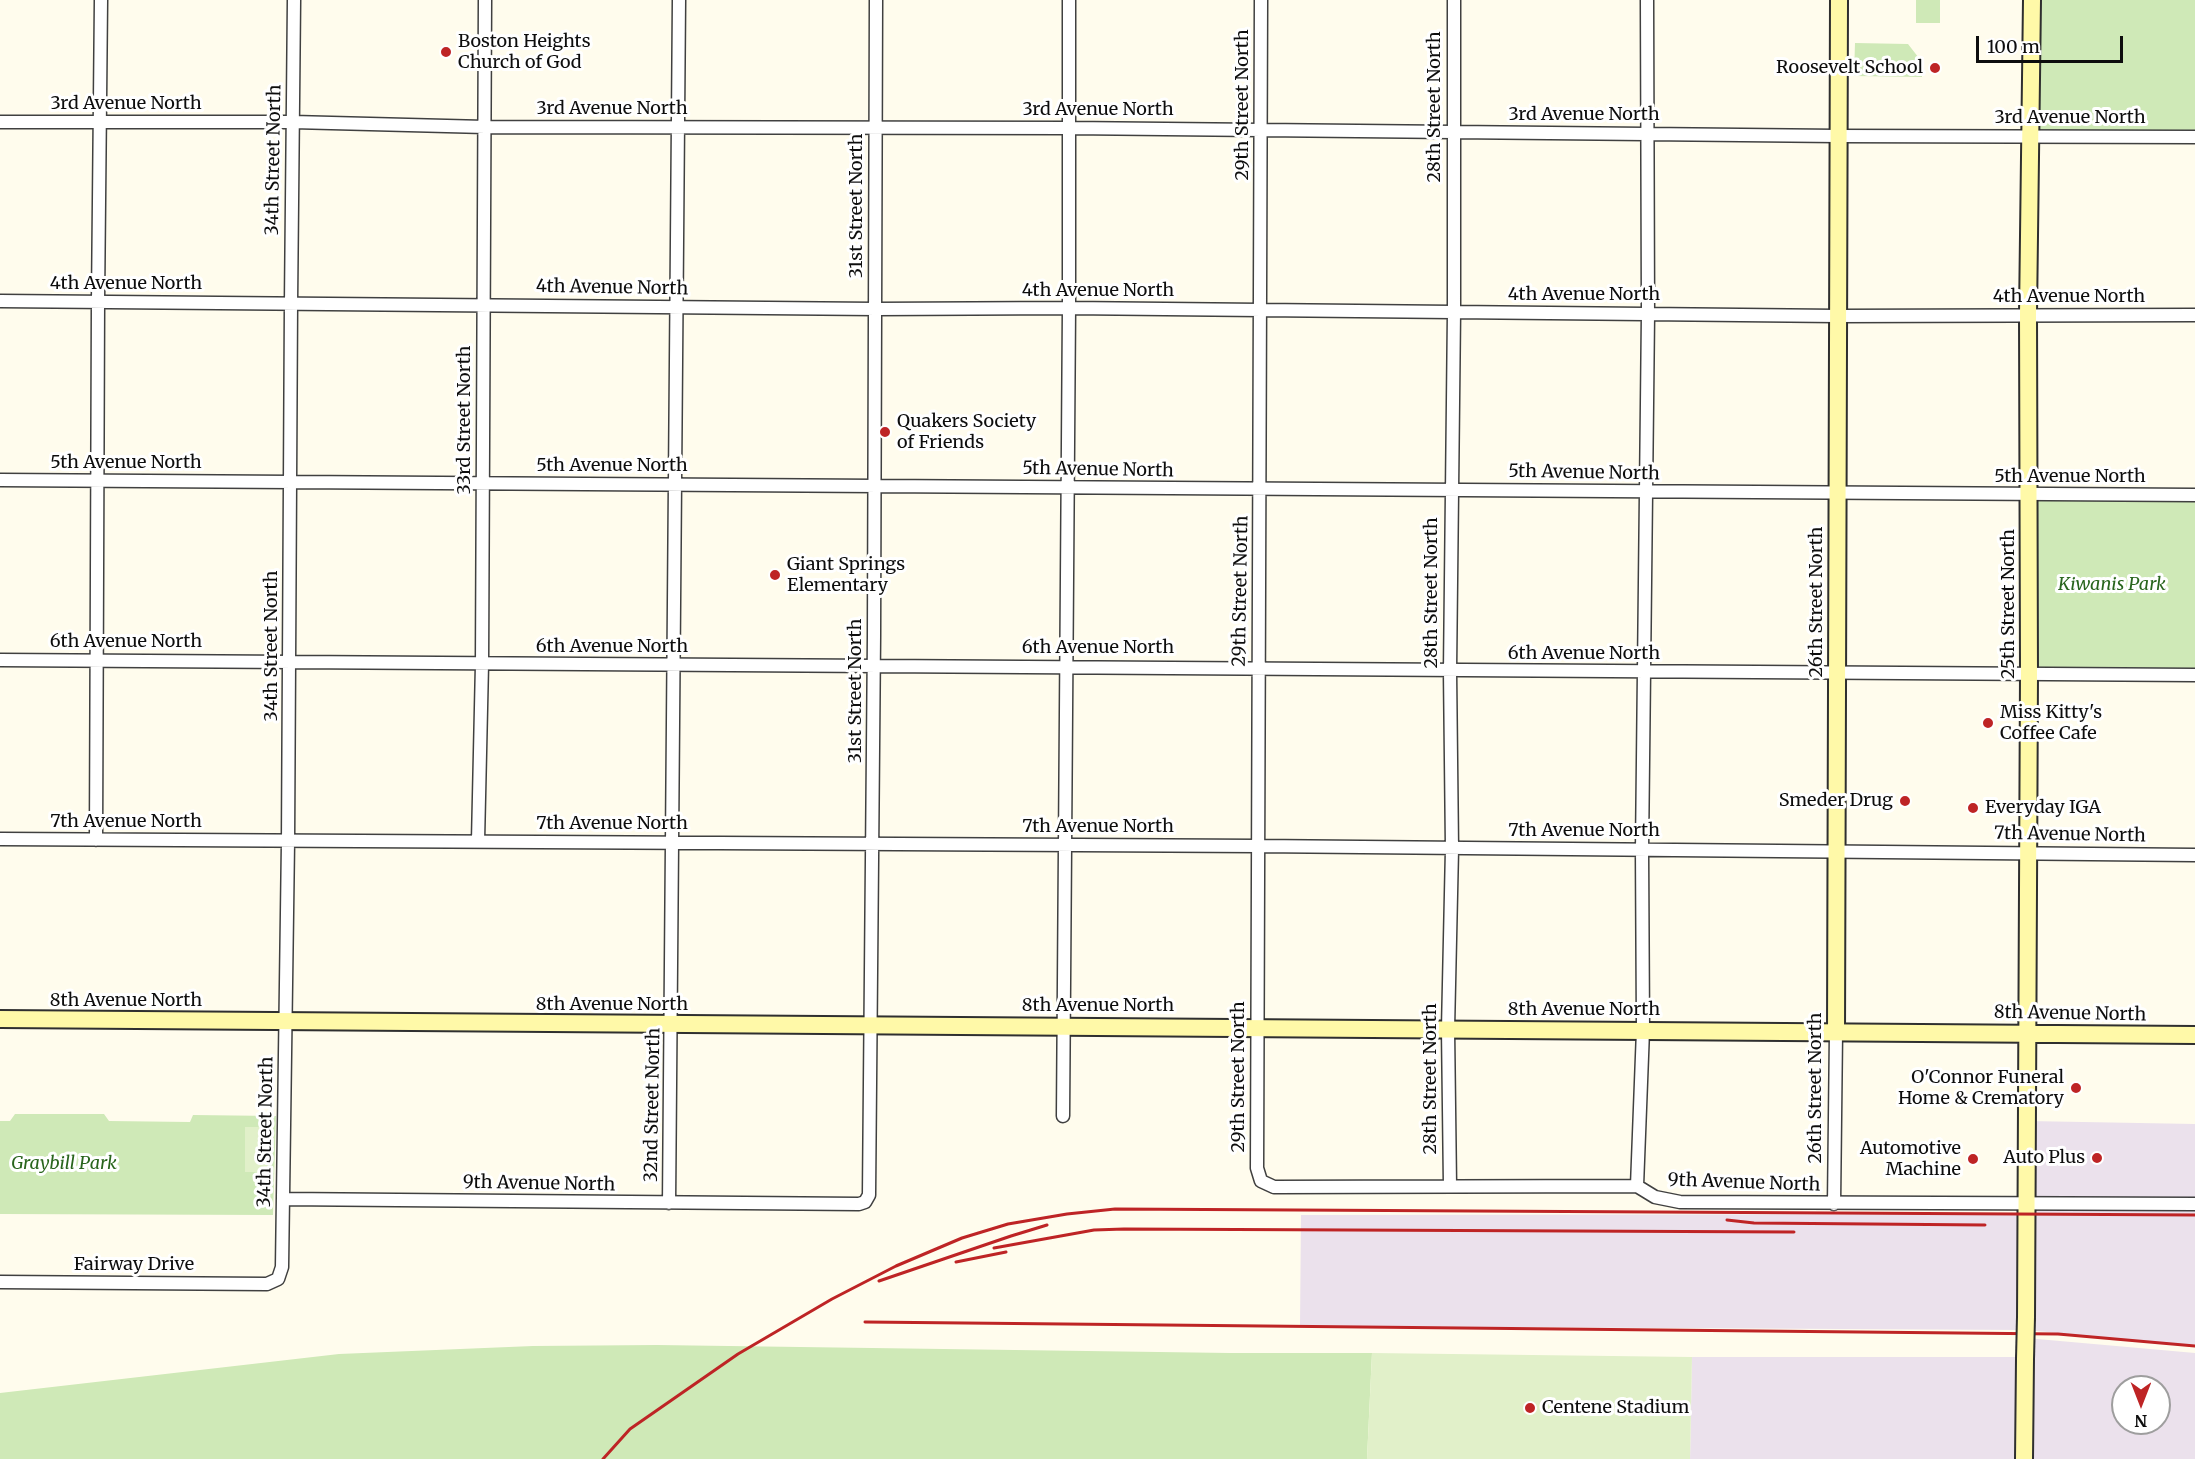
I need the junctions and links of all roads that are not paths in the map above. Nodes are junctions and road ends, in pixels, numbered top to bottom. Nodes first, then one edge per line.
1 (101, 0) edge
2 (294, 0) edge
3 (485, 0) edge
4 (679, 0) edge
5 (876, 0) edge
6 (1069, 0) edge
7 (1261, 0) edge
8 (1454, 0) edge
9 (1647, 0) edge
10 (1839, 0) edge
11 (2032, 0) edge
12 (0, 122) edge
13 (100, 122) junction
14 (293, 122) junction
15 (485, 127) junction
16 (679, 127) junction
17 (875, 128) junction
18 (1069, 128) junction
19 (1261, 129) junction
20 (1453, 132) junction
21 (1647, 132) junction
22 (1838, 136) junction
23 (2030, 136) junction
24 (2195, 137) edge
25 (0, 301) edge
26 (98, 302) junction
27 (291, 303) junction
28 (483, 304) junction
29 (678, 306) junction
30 (1069, 308) junction
31 (876, 309) junction
32 (1260, 311) junction
33 (1454, 312) junction
34 (1648, 314) junction
35 (2028, 314) junction
36 (2195, 315) edge
37 (1837, 316) junction
38 (0, 480) edge
39 (98, 480) junction
40 (291, 482) junction
41 (482, 483) junction
42 (676, 484) junction
43 (875, 486) junction
44 (1067, 487) junction
45 (1260, 489) junction
46 (1450, 490) junction
47 (1645, 492) junction
48 (1836, 492) junction
49 (2029, 495) junction
50 (2195, 495) edge
51 (0, 660) edge
52 (96, 660) junction
53 (289, 661) junction
54 (482, 664) junction
55 (674, 665) junction
56 (874, 665) junction
57 (1066, 666) junction
58 (1258, 667) junction
59 (1450, 671) junction
60 (1644, 672) junction
61 (1837, 673) junction
62 (2029, 674) junction
63 (2195, 675) edge
64 (0, 839) edge
65 (96, 840) junction
66 (478, 841) junction
67 (288, 842) junction
68 (672, 843) junction
69 (873, 844) junction
70 (1066, 845) junction
71 (1258, 846) junction
72 (1452, 849) junction
73 (1642, 849) junction
74 (1837, 851) junction
75 (2029, 852) junction
76 (2195, 855) edge
77 (0, 1019) edge
78 (286, 1022) junction
79 (672, 1025) junction
80 (872, 1025) junction
81 (1064, 1026) junction
82 (1257, 1027) junction
83 (1448, 1029) junction
84 (1643, 1030) junction
85 (1836, 1032) junction
86 (2028, 1033) junction
87 (2195, 1035) edge
88 (1063, 1116) dead end
89 (1261, 1181) joint
90 (1450, 1185) junction
91 (1637, 1185) junction
92 (283, 1199) junction
93 (865, 1202) joint
94 (669, 1203) junction
95 (1834, 1203) junction
96 (2027, 1204) junction
97 (2195, 1204) edge
98 (0, 1282) edge
99 (267, 1284) joint
100 (2024, 1459) edge

1 - 13 street
2 - 14 street, 34th Street North
3 - 15 street, 33rd Street North
4 - 16 street, 32nd Street North
5 - 17 street, 31st Street North
6 - 18 street
7 - 19 street, 29th Street North
8 - 20 street, 28th Street North
9 - 21 street
10 - 22 street, 26th Street North
11 - 23 street, 25th Street North
12 - 13 street, 3rd Avenue North
13 - 14 street, 3rd Avenue North
13 - 26 street
14 - 15 street, 3rd Avenue North
14 - 27 street, 34th Street North
15 - 16 street, 3rd Avenue North
15 - 28 street, 33rd Street North
16 - 17 street, 3rd Avenue North
16 - 29 street, 32nd Street North
17 - 18 street, 3rd Avenue North
17 - 31 street, 31st Street North
18 - 19 street, 3rd Avenue North
18 - 30 street
19 - 20 street, 3rd Avenue North
19 - 32 street, 29th Street North
20 - 21 street, 3rd Avenue North
20 - 33 street, 28th Street North
21 - 22 street, 3rd Avenue North
21 - 34 street
22 - 23 street, 3rd Avenue North
22 - 37 street, 26th Street North
23 - 24 street, 3rd Avenue North
23 - 35 street, 25th Street North
25 - 26 street, 4th Avenue North
26 - 27 street, 4th Avenue North
26 - 39 street
27 - 28 street, 4th Avenue North
27 - 40 street, 34th Street North
28 - 29 street, 4th Avenue North
28 - 41 street, 33rd Street North
29 - 31 street, 4th Avenue North
29 - 42 street, 32nd Street North
30 - 31 street, 4th Avenue North
30 - 32 street, 4th Avenue North
30 - 44 street
31 - 43 street, 31st Street North
32 - 33 street, 4th Avenue North
32 - 45 street, 29th Street North
33 - 34 street, 4th Avenue North
33 - 46 street, 28th Street North
34 - 37 street, 4th Avenue North
34 - 47 street
35 - 36 street, 4th Avenue North
35 - 37 street, 4th Avenue North
35 - 49 street, 25th Street North
37 - 48 street, 26th Street North
38 - 39 street, 5th Avenue North
39 - 40 street, 5th Avenue North
39 - 52 street
40 - 41 street, 5th Avenue North
40 - 53 street, 34th Street North
41 - 42 street, 5th Avenue North
41 - 54 street, 33rd Street North
42 - 43 street, 5th Avenue North
42 - 55 street, 32nd Street North
43 - 44 street, 5th Avenue North
43 - 56 street, 31st Street North
44 - 45 street, 5th Avenue North
44 - 57 street
45 - 46 street, 5th Avenue North
45 - 58 street, 29th Street North
46 - 47 street, 5th Avenue North
46 - 59 street, 28th Street North
47 - 48 street, 5th Avenue North
47 - 60 street
48 - 49 street, 5th Avenue North
48 - 61 street, 26th Street North
49 - 50 street, 5th Avenue North
49 - 62 street, 25th Street North
51 - 52 street, 6th Avenue North
52 - 53 street, 6th Avenue North
52 - 65 street
53 - 54 street, 6th Avenue North
53 - 67 street, 34th Street North
54 - 55 street, 6th Avenue North
54 - 66 street, 33rd Street North
55 - 56 street, 6th Avenue North
55 - 68 street, 32nd Street North
56 - 57 street, 6th Avenue North
56 - 69 street, 31st Street North
57 - 58 street, 6th Avenue North
57 - 70 street
58 - 59 street, 6th Avenue North
58 - 71 street, 29th Street North
59 - 60 street, 6th Avenue North
59 - 72 street, 28th Street North
60 - 61 street, 6th Avenue North
60 - 73 street
61 - 62 street, 6th Avenue North
61 - 74 street, 26th Street North
62 - 63 street, 6th Avenue North
62 - 75 street, 25th Street North
64 - 65 street, 7th Avenue North
65 - 67 street, 7th Avenue North
66 - 67 street, 7th Avenue North
66 - 68 street, 7th Avenue North
67 - 78 street, 34th Street North
68 - 69 street, 7th Avenue North
68 - 79 street, 32nd Street North
69 - 70 street, 7th Avenue North
69 - 80 street, 31st Street North
70 - 71 street, 7th Avenue North
70 - 81 street
71 - 72 street, 7th Avenue North
71 - 82 street, 29th Street North
72 - 73 street, 7th Avenue North
72 - 83 street, 28th Street North
73 - 74 street, 7th Avenue North
73 - 84 street
74 - 75 street, 7th Avenue North
74 - 85 street, 26th Street North
75 - 76 street, 7th Avenue North
75 - 86 street, 25th Street North
77 - 78 street, 8th Avenue North
78 - 79 street, 8th Avenue North
78 - 92 street, 34th Street North
79 - 80 street, 8th Avenue North
79 - 94 street, 32nd Street North
80 - 81 street, 8th Avenue North
80 - 93 street, 31st Street North
81 - 82 street, 8th Avenue North
81 - 88 street
82 - 83 street, 8th Avenue North
82 - 89 street, 29th Street North
83 - 84 street, 8th Avenue North
83 - 90 street, 28th Street North
84 - 85 street, 8th Avenue North
84 - 91 street
85 - 86 street, 8th Avenue North
85 - 95 street, 26th Street North
86 - 87 street, 8th Avenue North
86 - 96 street, 25th Street North
89 - 90 street, 9th Avenue North
90 - 91 street, 9th Avenue North
91 - 95 street, 9th Avenue North
92 - 94 street, 9th Avenue North
92 - 99 street, 34th Street North
93 - 94 street, 9th Avenue North
95 - 96 street, 9th Avenue North
96 - 97 street, 9th Avenue North
96 - 100 street, 25th Street North, bridge
98 - 99 street, Fairway Drive

